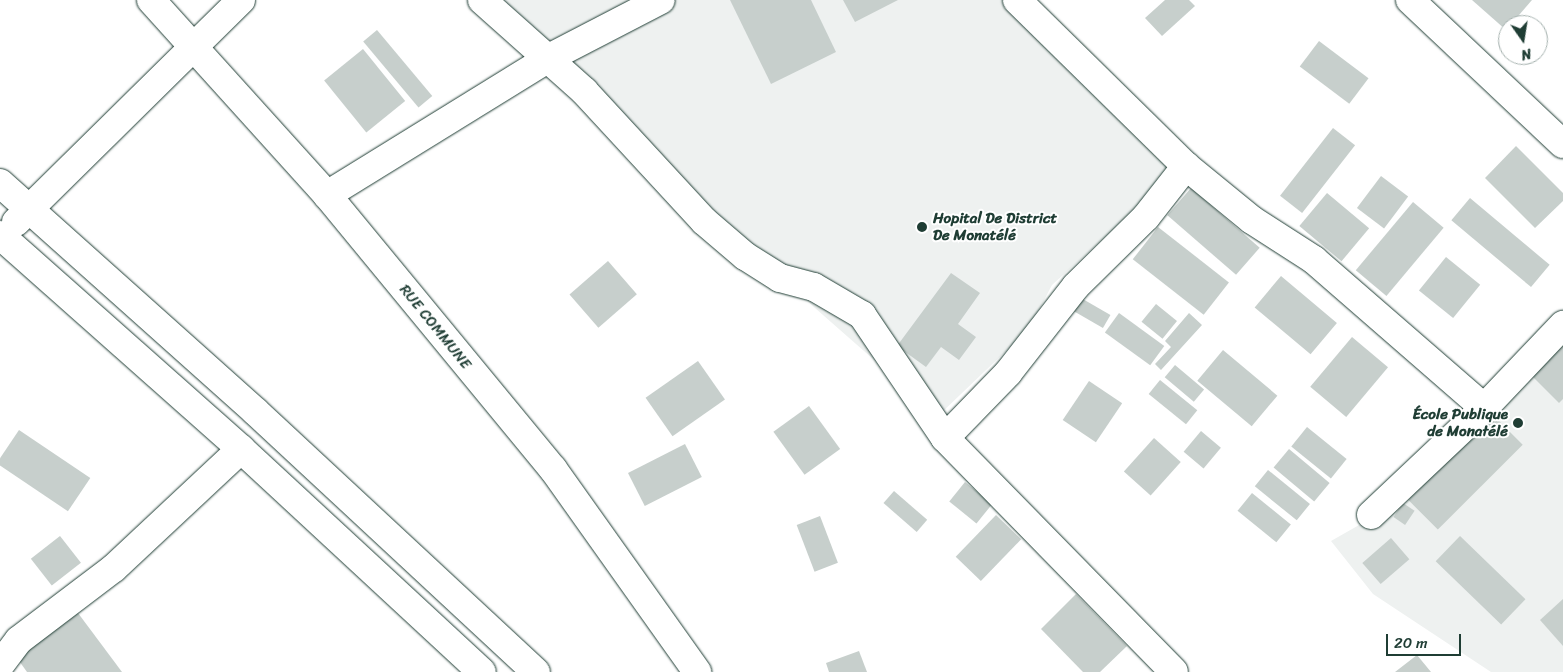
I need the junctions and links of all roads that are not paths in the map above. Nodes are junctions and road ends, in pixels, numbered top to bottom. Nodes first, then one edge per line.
1 (152, 0) edge
2 (241, 0) edge
3 (482, 0) edge
4 (662, 0) edge
5 (1017, 0) edge
6 (1410, 0) edge
7 (196, 47) junction
8 (547, 60) junction
9 (1563, 144) edge
10 (1186, 166) junction
11 (0, 183) edge
12 (327, 195) junction
13 (28, 209) junction
14 (1, 235) edge
15 (1563, 325) edge
16 (1484, 408) junction
17 (945, 438) junction
18 (241, 449) junction
19 (1371, 515) dead end
20 (505, 643) junction
21 (0, 665) edge
22 (481, 671) edge
23 (536, 672) edge
24 (697, 672) edge
25 (1174, 672) edge

1 - 7 street, RUE COMMUNE
2 - 7 street
3 - 8 street
4 - 8 street
5 - 10 street
6 - 9 street
7 - 12 street, RUE COMMUNE
7 - 13 street
8 - 12 street
8 - 17 street
10 - 16 street
10 - 17 street
11 - 13 street
12 - 24 street, RUE COMMUNE
13 - 14 street
13 - 20 street
14 - 18 street
15 - 16 street
16 - 19 street
17 - 25 street
18 - 21 street
18 - 22 street
20 - 22 street
20 - 23 street

